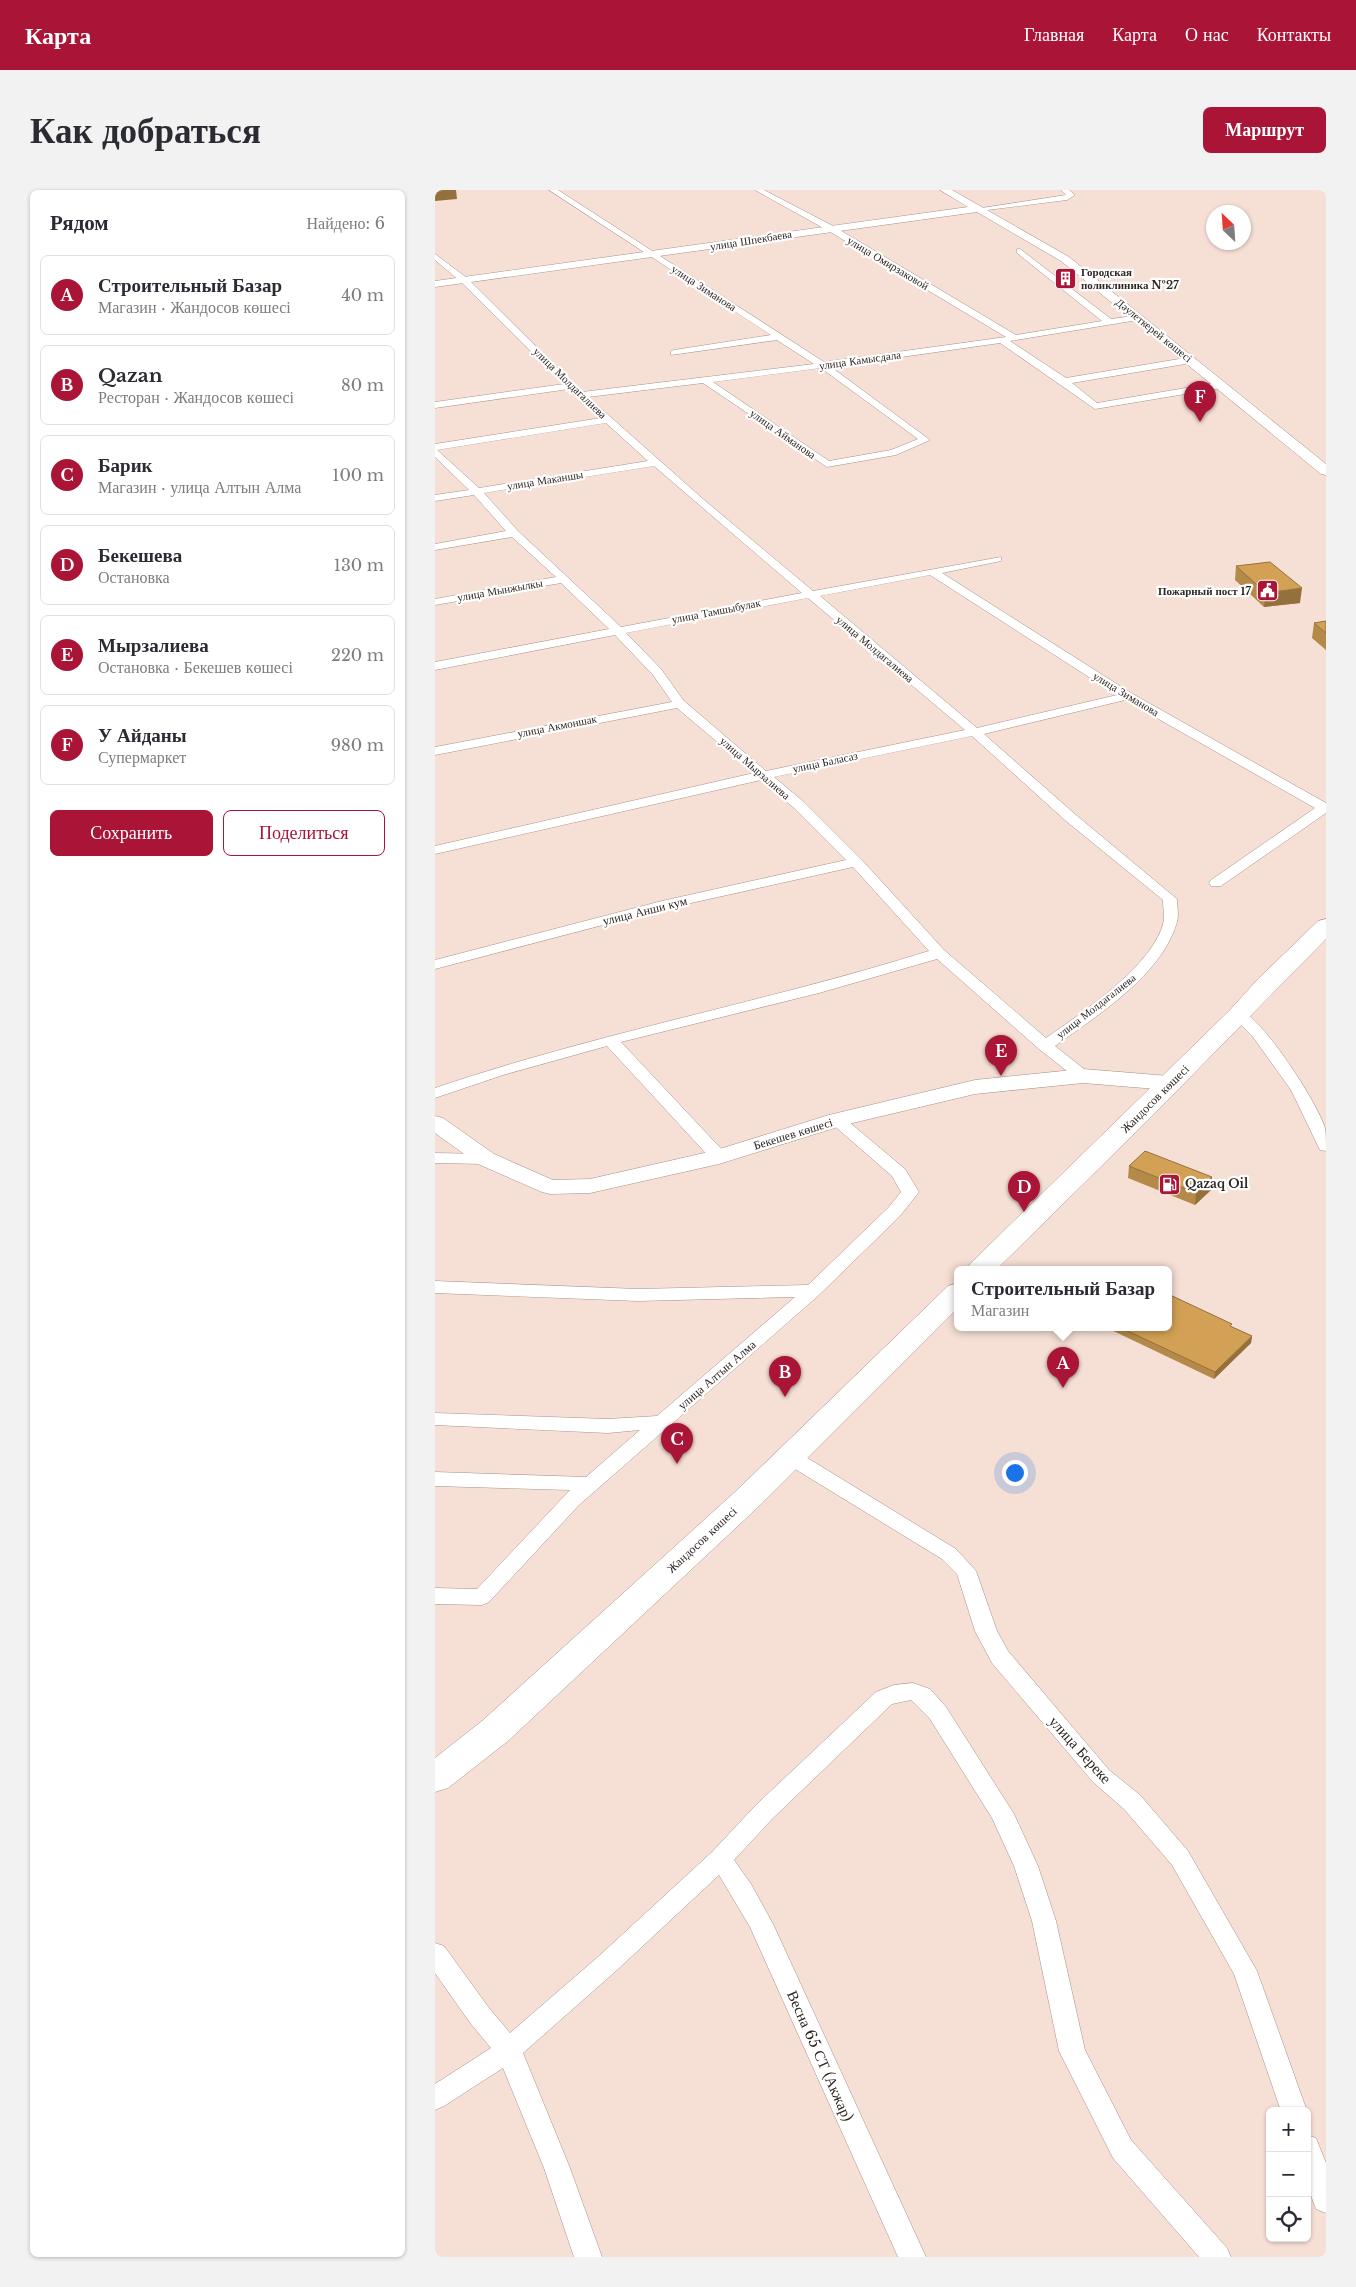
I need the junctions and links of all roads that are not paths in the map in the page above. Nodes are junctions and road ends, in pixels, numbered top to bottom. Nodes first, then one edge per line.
1 (553, 190) edge
2 (759, 190) edge
3 (945, 190) edge
4 (1066, 194) edge
5 (979, 209) junction
6 (829, 228) junction
7 (1020, 251) dead end
8 (654, 255) junction
9 (435, 256) edge
10 (464, 280) junction
11 (435, 284) edge
12 (1138, 317) junction
13 (1109, 322) junction
14 (778, 337) junction
15 (1016, 339) junction
16 (1003, 341) junction
17 (675, 353) dead end
18 (1191, 360) junction
19 (822, 365) junction
20 (706, 381) junction
21 (1064, 381) junction
22 (1221, 385) junction
23 (571, 386) junction
24 (853, 388) joint
25 (580, 395) junction
26 (435, 405) edge
27 (608, 420) junction
28 (435, 447) edge
29 (435, 452) edge
30 (655, 463) junction
31 (1326, 471) edge
32 (476, 491) junction
33 (435, 498) edge
34 (514, 533) junction
35 (435, 547) edge
36 (997, 559) dead end
37 (931, 571) junction
38 (564, 579) junction
39 (808, 593) junction
40 (435, 602) edge
41 (617, 630) junction
42 (435, 666) edge
43 (1127, 696) junction
44 (680, 704) junction
45 (975, 732) junction
46 (435, 751) edge
47 (764, 775) junction
48 (1325, 808) edge
49 (435, 850) edge
50 (856, 862) junction
51 (1216, 883) dead end
52 (1326, 926) edge
53 (939, 953) junction
54 (435, 965) edge
55 (1239, 1015) junction
56 (611, 1041) junction
57 (1045, 1046) junction
58 (1083, 1076) junction
59 (1169, 1084) junction
60 (435, 1093) edge
61 (837, 1120) junction
62 (435, 1123) edge
63 (1326, 1146) edge
64 (719, 1156) junction
65 (435, 1158) edge
66 (486, 1159) junction
67 (984, 1266) edge
68 (435, 1287) edge
69 (813, 1291) junction
70 (954, 1296) edge
71 (435, 1419) edge
72 (664, 1422) junction
73 (789, 1456) junction
74 (435, 1479) edge
75 (591, 1484) junction
76 (435, 1596) edge
77 (435, 1778) edge
78 (720, 1859) junction
79 (435, 1953) edge
80 (509, 2050) junction
81 (435, 2098) edge
82 (1293, 2107) edge
83 (1309, 2152) edge
84 (1326, 2200) edge
85 (588, 2257) edge
86 (912, 2257) edge
87 (1217, 2257) edge

1 - 8 street, улица Зиманова
2 - 6 street, улица Омирзаковой
3 - 5 main road, Дәулеткерей көшесі
4 - 5 street, улица Шпекбаева
5 - 6 main road, улица Шпекбаева
5 - 12 main road, Дәулеткерей көшесі
6 - 8 main road, улица Шпекбаева
6 - 15 street, улица Омирзаковой
7 - 13 street
8 - 10 main road, улица Шпекбаева
8 - 14 street, улица Зиманова
9 - 10 street, улица Молдагалиева
10 - 11 main road, улица Шпекбаева
10 - 23 street, улица Молдагалиева
12 - 13 street, улица Камысдала
12 - 18 main road, Дәулеткерей көшесі
13 - 15 street, улица Камысдала
14 - 17 street
14 - 19 street, улица Зиманова
15 - 16 street, улица Камысдала
16 - 19 street, улица Камысдала
16 - 21 street
18 - 21 street
18 - 22 main road, Дәулеткерей көшесі
19 - 20 street, улица Камысдала
19 - 24 street, улица Зиманова
20 - 24 street, улица Айманова
20 - 25 street, улица Камысдала
21 - 22 street
22 - 31 main road, Дәулеткерей көшесі
23 - 25 street, улица Молдагалиева
23 - 26 street
25 - 27 street, улица Молдагалиева
27 - 28 street
27 - 30 street, улица Молдагалиева
29 - 32 street, улица Мырзалиева
30 - 32 street, улица Маканшы
30 - 39 street, улица Молдагалиева
32 - 33 street, улица Маканшы
32 - 34 street, улица Мырзалиева
34 - 35 street
34 - 38 street, улица Мырзалиева
36 - 37 street, улица Тамшыбулак
37 - 39 street, улица Тамшыбулак
37 - 43 street, улица Зиманова
38 - 40 street, улица Мынжылкы
38 - 41 street, улица Мырзалиева
39 - 41 street, улица Тамшыбулак
39 - 45 street, улица Молдагалиева
41 - 42 street, улица Тамшыбулак
41 - 44 street, улица Мырзалиева
43 - 45 street, улица Баласаз
43 - 48 street, улица Зиманова
44 - 46 street, улица Акмоншак
44 - 47 street, улица Мырзалиева
45 - 47 street, улица Баласаз
45 - 57 street, улица Молдагалиева
47 - 49 street, улица Баласаз
47 - 50 street, улица Мырзалиева
48 - 51 street
50 - 53 street, улица Мырзалиева
50 - 54 street, улица Анши кум
52 - 55 main road, Жандосов көшесі
53 - 56 street
53 - 57 street, улица Мырзалиева
55 - 59 main road, Жандосов көшесі
55 - 63 street
56 - 60 street
56 - 64 street
57 - 58 street, улица Мырзалиева
58 - 59 main road, Бекешев көшесі
58 - 61 main road, Бекешев көшесі
59 - 67 main road, Жандосов көшесі
61 - 64 main road, Бекешев көшесі
61 - 69 street, улица Алтын Алма
62 - 66 main road, Бекешев көшесі
64 - 66 main road, Бекешев көшесі
65 - 66 street
68 - 69 street
69 - 72 street, улица Алтын Алма
70 - 73 main road, Жандосов көшесі
71 - 72 street
72 - 75 street, улица Алтын Алма
73 - 77 main road, Жандосов көшесі
73 - 82 street, улица Береке
74 - 75 street
75 - 76 street, улица Алтын Алма
78 - 80 street
78 - 86 street, Весна 65 СТ (Акжар)
78 - 87 street
79 - 80 street
80 - 81 street
80 - 85 street
83 - 84 street

